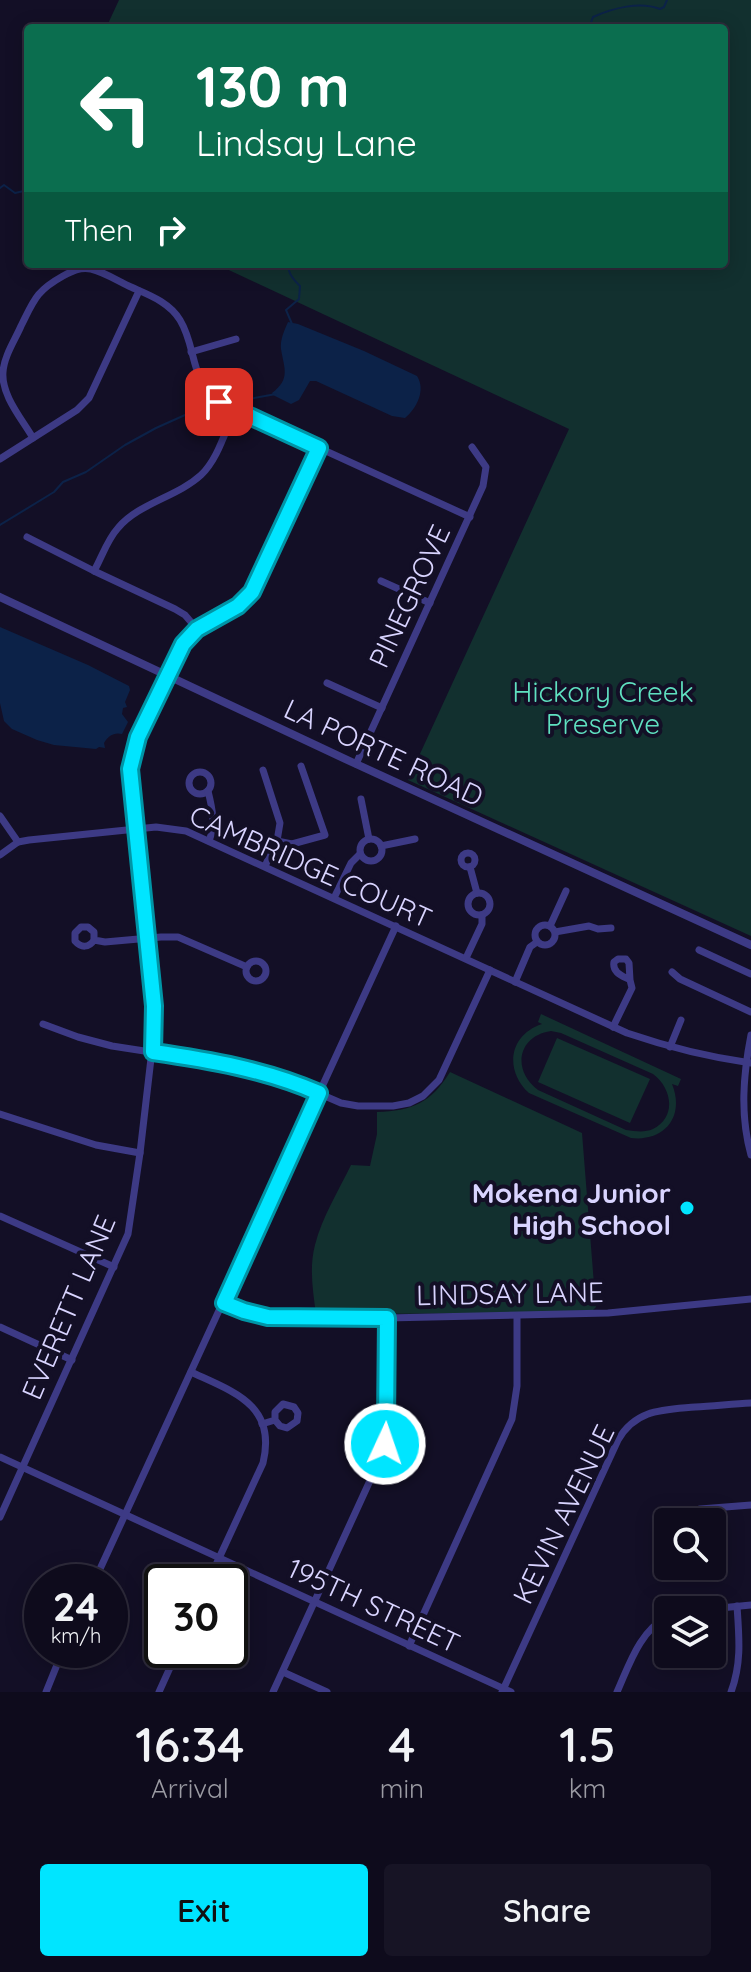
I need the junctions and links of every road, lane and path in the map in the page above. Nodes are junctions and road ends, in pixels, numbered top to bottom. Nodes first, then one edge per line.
1 (139, 291) junction
2 (236, 339) dead end
3 (191, 352) junction
4 (235, 410) junction
5 (33, 438) junction
6 (472, 447) dead end
7 (319, 448) junction
8 (0, 459) edge
9 (470, 517) junction
10 (27, 537) dead end
11 (94, 571) junction
12 (381, 581) dead end
13 (0, 597) edge
14 (430, 603) junction
15 (197, 629) junction
16 (167, 676) junction
17 (327, 683) dead end
18 (382, 708) junction
19 (356, 764) junction
20 (301, 766) dead end
21 (263, 770) dead end
22 (208, 791) dead end
23 (361, 799) dead end
24 (0, 816) edge
25 (135, 829) junction
26 (369, 839) junction
27 (415, 839) dead end
28 (209, 841) junction
29 (277, 841) junction
30 (18, 842) junction
31 (381, 846) junction
32 (360, 854) junction
33 (0, 855) edge
34 (265, 866) junction
35 (470, 867) dead end
36 (566, 891) dead end
37 (477, 893) junction
38 (334, 898) junction
39 (482, 915) junction
40 (396, 926) junction
41 (611, 928) dead end
42 (553, 929) junction
43 (147, 938) junction
44 (94, 940) dead end
45 (537, 942) junction
46 (751, 945) edge
47 (699, 950) dead end
48 (466, 958) junction
49 (247, 967) dead end
50 (490, 970) junction
51 (672, 972) dead end
52 (751, 974) edge
53 (630, 980) dead end
54 (515, 982) junction
55 (751, 1012) edge
56 (681, 1020) dead end
57 (43, 1024) dead end
58 (613, 1027) junction
59 (751, 1035) edge
60 (670, 1047) junction
61 (153, 1052) junction
62 (749, 1062) edge
63 (319, 1093) junction
64 (0, 1114) edge
65 (140, 1153) junction
66 (751, 1155) edge
67 (0, 1216) edge
68 (114, 1267) junction
69 (751, 1299) edge
70 (224, 1303) junction
71 (517, 1316) junction
72 (387, 1318) junction
73 (0, 1327) edge
74 (72, 1360) junction
75 (191, 1372) junction
76 (751, 1403) edge
77 (275, 1420) dead end
78 (262, 1424) junction
79 (0, 1457) edge
80 (23, 1467) junction
81 (751, 1505) edge
82 (713, 1508) edge
83 (125, 1515) junction
84 (0, 1517) edge
85 (219, 1558) junction
86 (102, 1564) edge
87 (216, 1564) edge
88 (315, 1602) junction
89 (751, 1605) edge
90 (737, 1606) junction
91 (726, 1607) edge
92 (654, 1625) edge
93 (409, 1646) junction
94 (56, 1668) edge
95 (170, 1668) edge
96 (283, 1672) junction
97 (506, 1691) edge
98 (46, 1692) edge
99 (159, 1692) edge
100 (273, 1692) edge
101 (327, 1692) edge
102 (617, 1692) edge
103 (731, 1692) edge

1 - 3 street
1 - 5 street
1 - 5 street
2 - 3 street
3 - 4 street
4 - 7 street
4 - 11 street
5 - 8 street
6 - 9 street, PINEGROVE
7 - 9 street
7 - 15 street, EVERETT LANE
9 - 14 street, PINEGROVE
10 - 11 street
11 - 15 street
12 - 14 street
13 - 16 street, LA PORTE ROAD
14 - 18 street, PINEGROVE
15 - 16 street, EVERETT LANE
16 - 19 street, LA PORTE ROAD
16 - 25 street, EVERETT LANE
17 - 18 street
18 - 19 street, PINEGROVE
19 - 46 street, LA PORTE ROAD
20 - 29 street
21 - 29 street
22 - 28 street
23 - 26 street
24 - 30 street
25 - 28 street, CAMBRIDGE COURT
25 - 30 street, CAMBRIDGE COURT
25 - 43 street, EVERETT LANE
26 - 31 street
26 - 32 street
27 - 31 street
28 - 34 street, CAMBRIDGE COURT
29 - 34 street
30 - 33 street
31 - 32 street
32 - 38 street
34 - 38 street, CAMBRIDGE COURT
35 - 37 street
36 - 42 street
37 - 39 street, CAMBRIDGE COURT
37 - 39 street, CAMBRIDGE COURT
38 - 40 street, CAMBRIDGE COURT
39 - 48 street
40 - 48 street, CAMBRIDGE COURT
40 - 63 street
41 - 42 street
42 - 45 street
42 - 45 street
43 - 44 street
43 - 49 street
43 - 61 street, EVERETT LANE
45 - 54 street
47 - 52 street
48 - 50 street, CAMBRIDGE COURT
50 - 54 street, CAMBRIDGE COURT
50 - 63 street
51 - 55 street
53 - 58 street
54 - 58 street, CAMBRIDGE COURT
56 - 60 street
57 - 61 street
58 - 60 street, CAMBRIDGE COURT
59 - 62 street
60 - 62 street, CAMBRIDGE COURT
61 - 63 street
61 - 65 street, EVERETT LANE
62 - 66 street
63 - 70 street
64 - 65 street
65 - 68 street, EVERETT LANE
67 - 68 street
68 - 74 street, EVERETT LANE
69 - 71 street, LINDSAY LANE
70 - 72 street, LINDSAY LANE
70 - 75 street
71 - 72 street, LINDSAY LANE
71 - 93 street
72 - 88 street
73 - 74 street
74 - 80 street, EVERETT LANE
75 - 78 street
75 - 83 street
76 - 97 street, KEVIN AVENUE
77 - 78 street
78 - 85 street
79 - 80 street, 195TH STREET
80 - 83 street, 195TH STREET
80 - 84 street, EVERETT LANE
81 - 82 street
83 - 85 street, 195TH STREET
83 - 86 street
85 - 87 street
85 - 88 street, 195TH STREET
88 - 93 street, 195TH STREET
88 - 96 street
89 - 90 street
90 - 91 street
90 - 103 street
92 - 102 street
93 - 97 street, 195TH STREET
94 - 98 street
95 - 99 street
96 - 100 street
96 - 101 street

